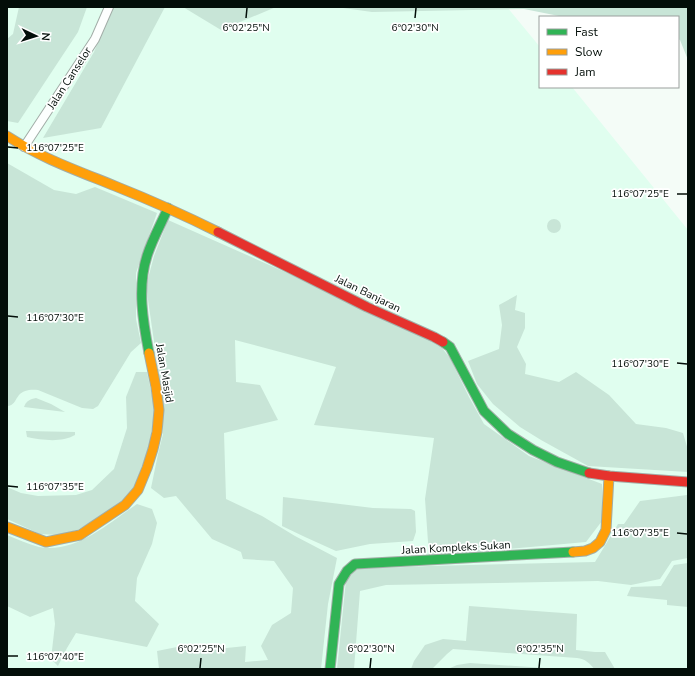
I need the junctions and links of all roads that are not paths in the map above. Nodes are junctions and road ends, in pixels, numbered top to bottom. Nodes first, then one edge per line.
1 (109, 7) edge
2 (7, 136) edge
3 (24, 147) junction
4 (168, 208) junction
5 (609, 476) junction
6 (688, 482) edge
7 (7, 527) edge
8 (330, 669) edge

1 - 3 street, Jalan Canselor
2 - 3 street, Jalan Banjaran
3 - 4 street, Jalan Banjaran
4 - 5 street, Jalan Banjaran
4 - 7 street, Jalan Masjid
5 - 6 street, Jalan Banjaran
5 - 8 street, Jalan Kompleks Sukan

